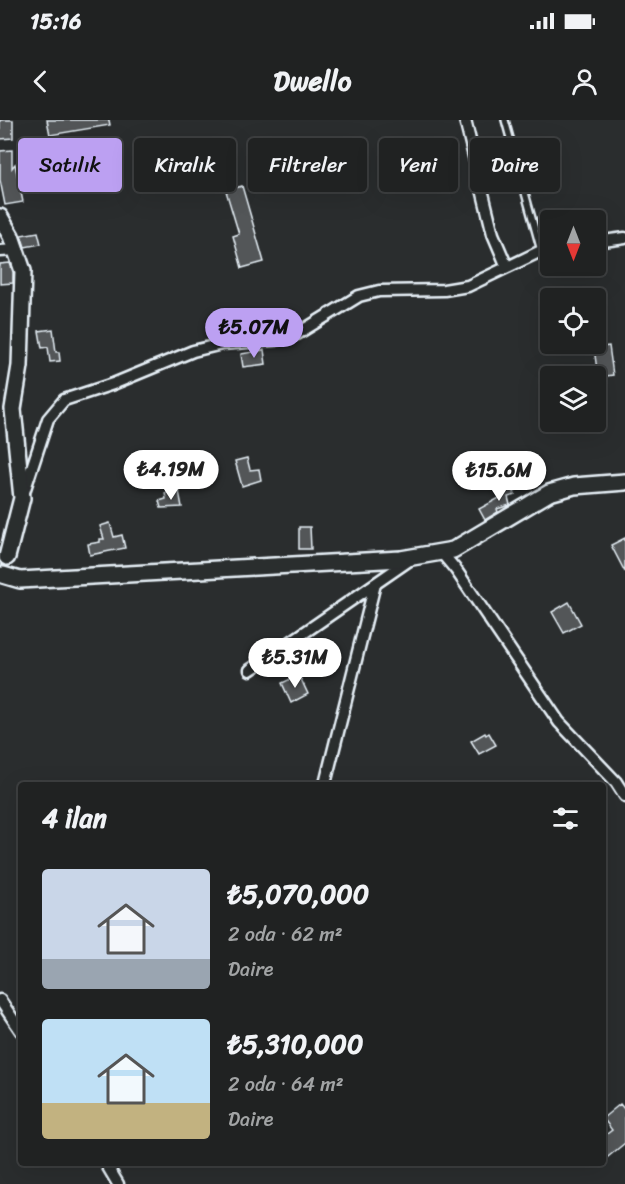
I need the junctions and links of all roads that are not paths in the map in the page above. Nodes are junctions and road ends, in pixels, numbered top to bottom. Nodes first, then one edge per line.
1 (465, 120) edge
2 (505, 120) edge
3 (0, 217) edge
4 (540, 231) edge
5 (625, 238) edge
6 (606, 241) edge
7 (16, 249) junction
8 (0, 251) edge
9 (540, 253) edge
10 (507, 267) junction
11 (625, 482) edge
12 (22, 498) junction
13 (441, 552) junction
14 (4, 557) edge
15 (413, 557) junction
16 (1, 580) edge
17 (375, 584) junction
18 (250, 670) dead end
19 (326, 782) edge
20 (625, 796) edge
21 (0, 1000) edge
22 (18, 1027) edge
23 (107, 1166) edge
24 (118, 1184) edge

1 - 10 street
2 - 4 lane
3 - 7 street
5 - 6 street
7 - 8 street
7 - 12 street
9 - 10 street
10 - 12 street
11 - 13 street
12 - 14 street
13 - 15 street
13 - 20 street
14 - 16 street
15 - 16 street
15 - 17 street
17 - 18 street
17 - 19 street
21 - 22 street
23 - 24 street

